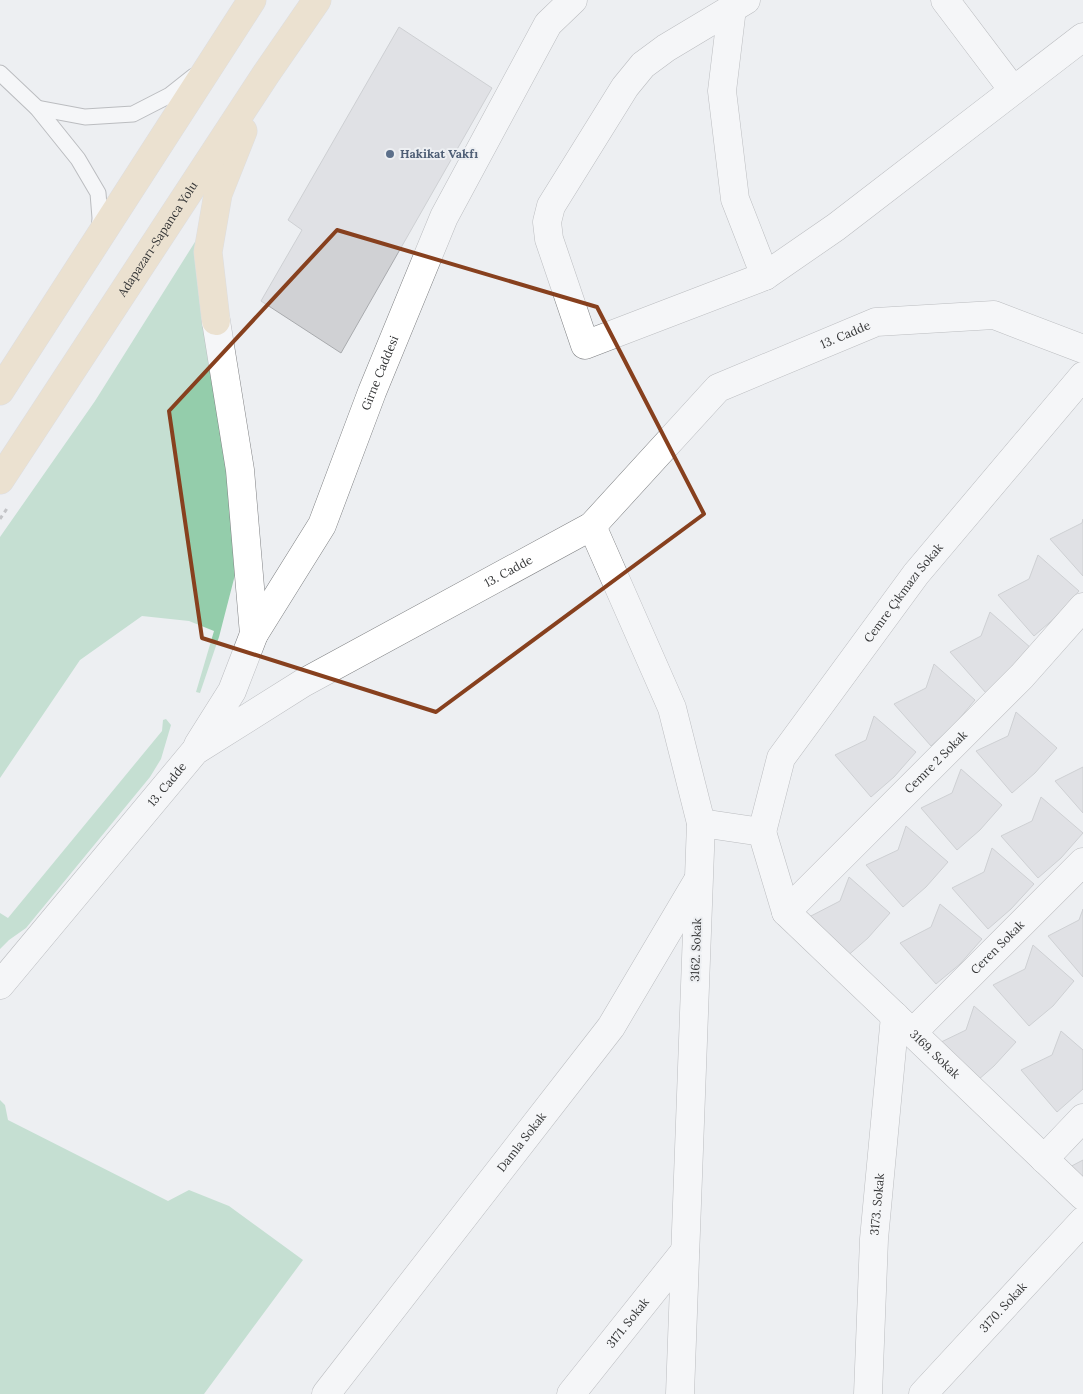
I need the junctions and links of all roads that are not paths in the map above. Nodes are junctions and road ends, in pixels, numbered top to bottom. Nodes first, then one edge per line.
1 (252, 0) edge
2 (317, 0) edge
3 (573, 0) edge
4 (945, 0) edge
5 (739, 4) edge
6 (1083, 36) edge
7 (215, 59) junction
8 (0, 73) edge
9 (266, 74) junction
10 (1013, 90) junction
11 (37, 108) junction
12 (98, 239) junction
13 (764, 276) junction
14 (216, 321) joint
15 (1083, 349) edge
16 (1083, 376) edge
17 (0, 391) edge
18 (0, 480) edge
19 (592, 526) junction
20 (1083, 607) edge
21 (254, 634) junction
22 (195, 751) junction
23 (701, 823) junction
24 (762, 832) junction
25 (1083, 862) edge
26 (699, 879) junction
27 (786, 912) junction
28 (0, 985) edge
29 (904, 1024) junction
30 (1083, 1118) edge
31 (1044, 1158) junction
32 (1083, 1196) edge
33 (1083, 1221) edge
34 (685, 1251) junction
35 (924, 1393) edge
36 (326, 1394) edge
37 (571, 1394) edge
38 (680, 1394) edge
39 (868, 1394) edge

1 - 7 main road
2 - 9 main road, Adapazarı-Sapanca Yolu
3 - 21 street, Girne Caddesi
4 - 10 street
5 - 13 street
5 - 13 street
6 - 10 street
7 - 11 lane
7 - 12 main road
8 - 11 lane
9 - 14 main road
9 - 18 main road, Adapazarı-Sapanca Yolu
10 - 13 street
11 - 12 lane
12 - 17 main road
14 - 21 street
15 - 19 street, 13. Cadde
16 - 24 street, Cemre Çıkmazı Sokak
19 - 22 street, 13. Cadde
19 - 23 street, 3162. Sokak
20 - 27 street, Cemre 2 Sokak
21 - 22 street, Girne Caddesi
22 - 28 street, 13. Cadde
23 - 24 street
23 - 26 street, 3162. Sokak
24 - 27 street
25 - 29 street, Ceren Sokak
26 - 34 street, 3162. Sokak
26 - 36 street, Damla Sokak
27 - 29 street, 3169. Sokak
29 - 31 street, 3169. Sokak
29 - 39 street, 3173. Sokak
30 - 31 street
31 - 32 street, 3169. Sokak
33 - 35 street, 3170. Sokak
34 - 37 street, 3171. Sokak
34 - 38 street, 3162. Sokak

